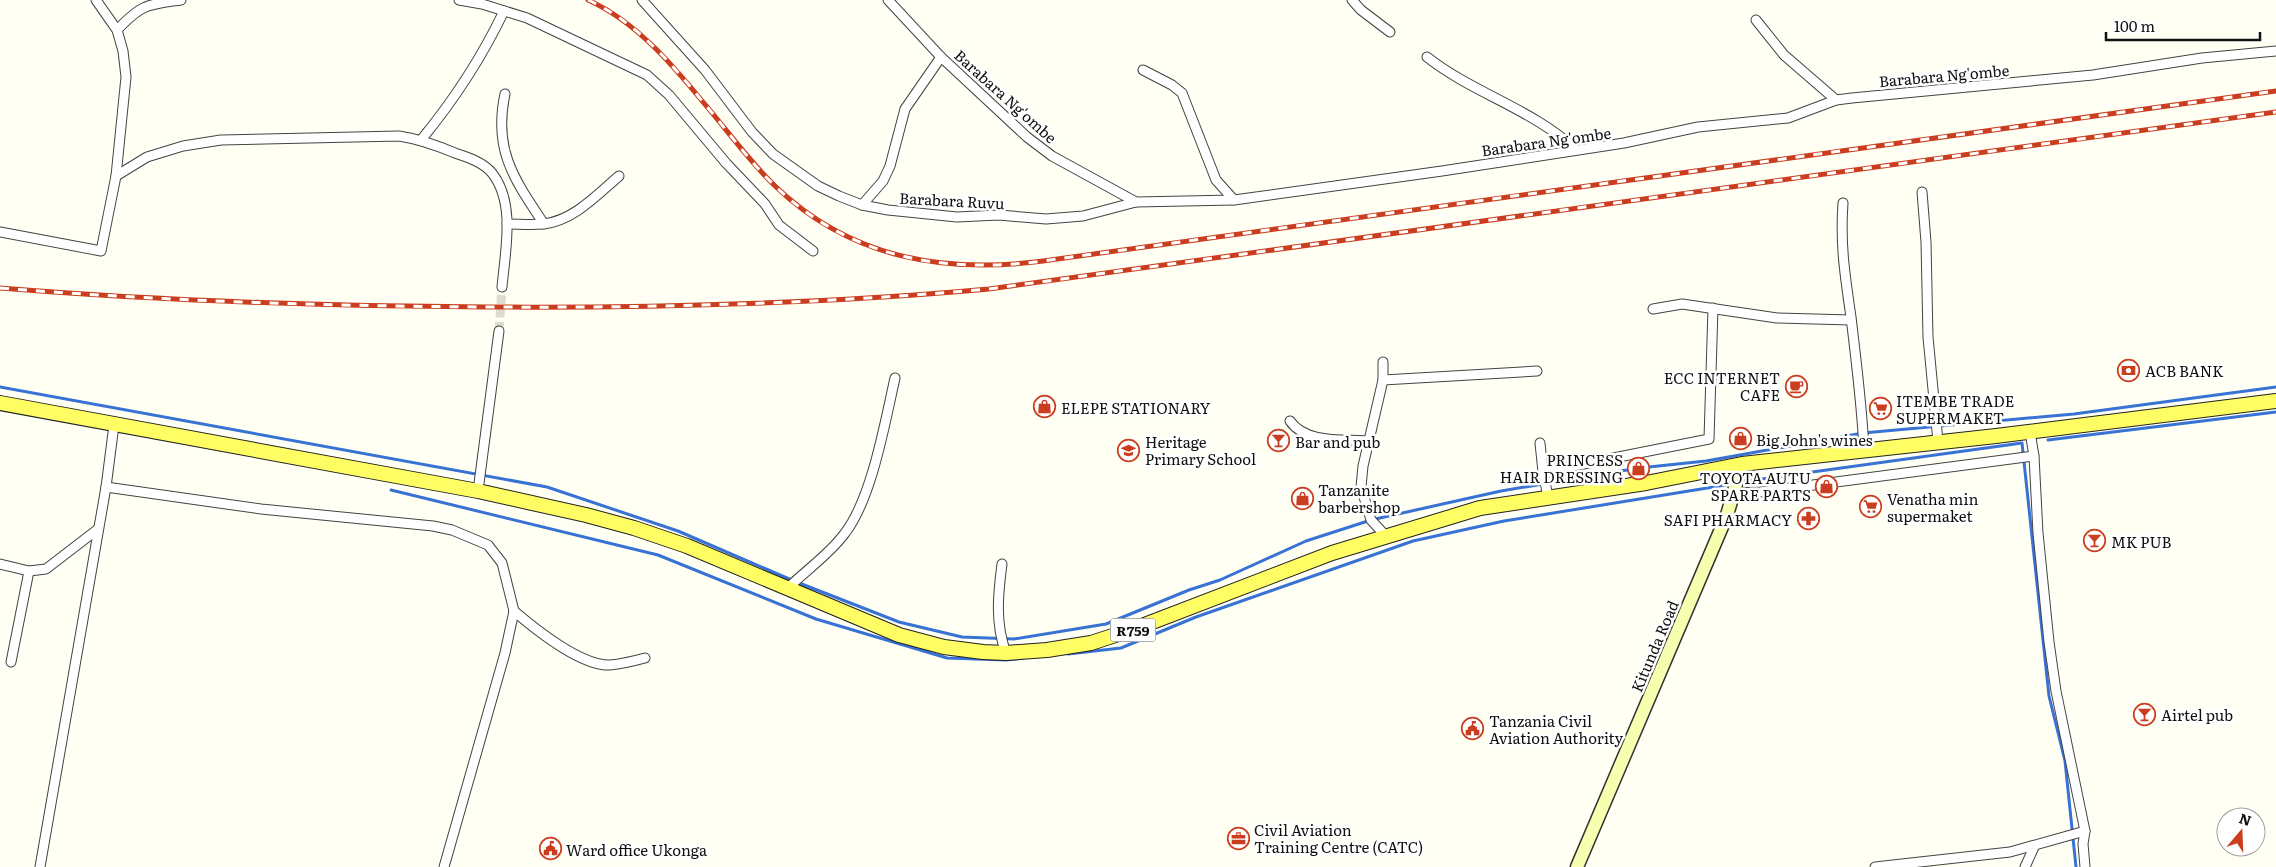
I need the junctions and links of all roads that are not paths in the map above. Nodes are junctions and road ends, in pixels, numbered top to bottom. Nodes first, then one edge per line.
1 (96, 0) edge
2 (181, 0) edge
3 (459, 0) edge
4 (642, 0) edge
5 (888, 0) edge
6 (1352, 0) edge
7 (504, 11) junction
8 (1756, 20) dead end
9 (117, 30) junction
10 (1390, 32) dead end
11 (2276, 51) edge
12 (941, 57) junction
13 (1427, 58) dead end
14 (1143, 70) dead end
15 (505, 94) dead end
16 (1836, 100) junction
17 (421, 140) junction
18 (1576, 150) junction
19 (116, 176) junction
20 (619, 176) dead end
21 (1922, 192) dead end
22 (1234, 200) junction
23 (1136, 202) junction
24 (1843, 203) dead end
25 (862, 205) junction
26 (507, 224) junction
27 (544, 224) junction
28 (0, 232) edge
29 (812, 251) dead end
30 (502, 286) tunnel mouth
31 (1713, 308) junction
32 (1653, 309) dead end
33 (1851, 320) junction
34 (499, 331) tunnel mouth
35 (1383, 362) dead end
36 (1537, 371) dead end
37 (896, 378) dead end
38 (1383, 380) junction
39 (2276, 401) edge
40 (0, 403) edge
41 (1290, 422) dead end
42 (114, 425) junction
43 (2030, 432) junction
44 (1368, 441) junction
45 (1540, 442) dead end
46 (1938, 442) junction
47 (1864, 450) junction
48 (2034, 456) junction
49 (1742, 464) junction
50 (1543, 472) junction
51 (106, 487) junction
52 (478, 491) junction
53 (1734, 493) junction
54 (1548, 498) junction
55 (98, 529) junction
56 (1385, 535) junction
57 (0, 564) edge
58 (1002, 564) dead end
59 (29, 570) junction
60 (788, 589) junction
61 (514, 611) junction
62 (1006, 653) junction
63 (645, 658) dead end
64 (11, 662) dead end
65 (2085, 831) junction
66 (2034, 847) junction
67 (42, 865) edge
68 (444, 867) edge
69 (1577, 867) edge
70 (1875, 867) edge
71 (2025, 867) edge
72 (2085, 867) edge

1 - 9 street
2 - 9 street
3 - 7 street
4 - 25 street, Barabara Ruvu
5 - 12 street, Barabara Ng'ombe
6 - 10 street
7 - 17 street
7 - 29 street
8 - 16 street
9 - 19 street
11 - 16 street, Barabara Ng'ombe
12 - 23 street, Barabara Ng'ombe
12 - 25 street
13 - 18 street
14 - 22 street
15 - 27 street
16 - 18 street, Barabara Ng'ombe
17 - 19 street
17 - 26 street
18 - 22 street, Barabara Ng'ombe
19 - 28 street
20 - 27 street
21 - 46 street
22 - 23 street, Barabara Ng'ombe
23 - 25 street, Barabara Ruvu
24 - 33 street
26 - 27 street
26 - 30 street
31 - 32 street
31 - 33 street
31 - 50 street
33 - 47 street
34 - 52 street
35 - 38 street
36 - 38 street
37 - 60 street
38 - 44 street
39 - 43 main road, R759
40 - 42 main road, R759
41 - 44 street
42 - 51 street
42 - 52 main road, R759
43 - 46 main road, R759
43 - 48 street
44 - 56 street
45 - 50 street
46 - 47 main road, R759
47 - 49 main road, R759
48 - 53 street
48 - 65 street
49 - 53 street, Kitunda Road
49 - 54 main road, R759
50 - 54 street
51 - 55 street
51 - 61 street
52 - 60 main road, R759
53 - 69 street, Kitunda Road
54 - 56 main road, R759
55 - 59 street
55 - 67 street
56 - 62 main road, R759
57 - 59 street
58 - 62 street
59 - 64 street
60 - 62 main road, R759
61 - 63 street
61 - 68 street
65 - 66 street
65 - 72 street
66 - 70 street
66 - 71 street

